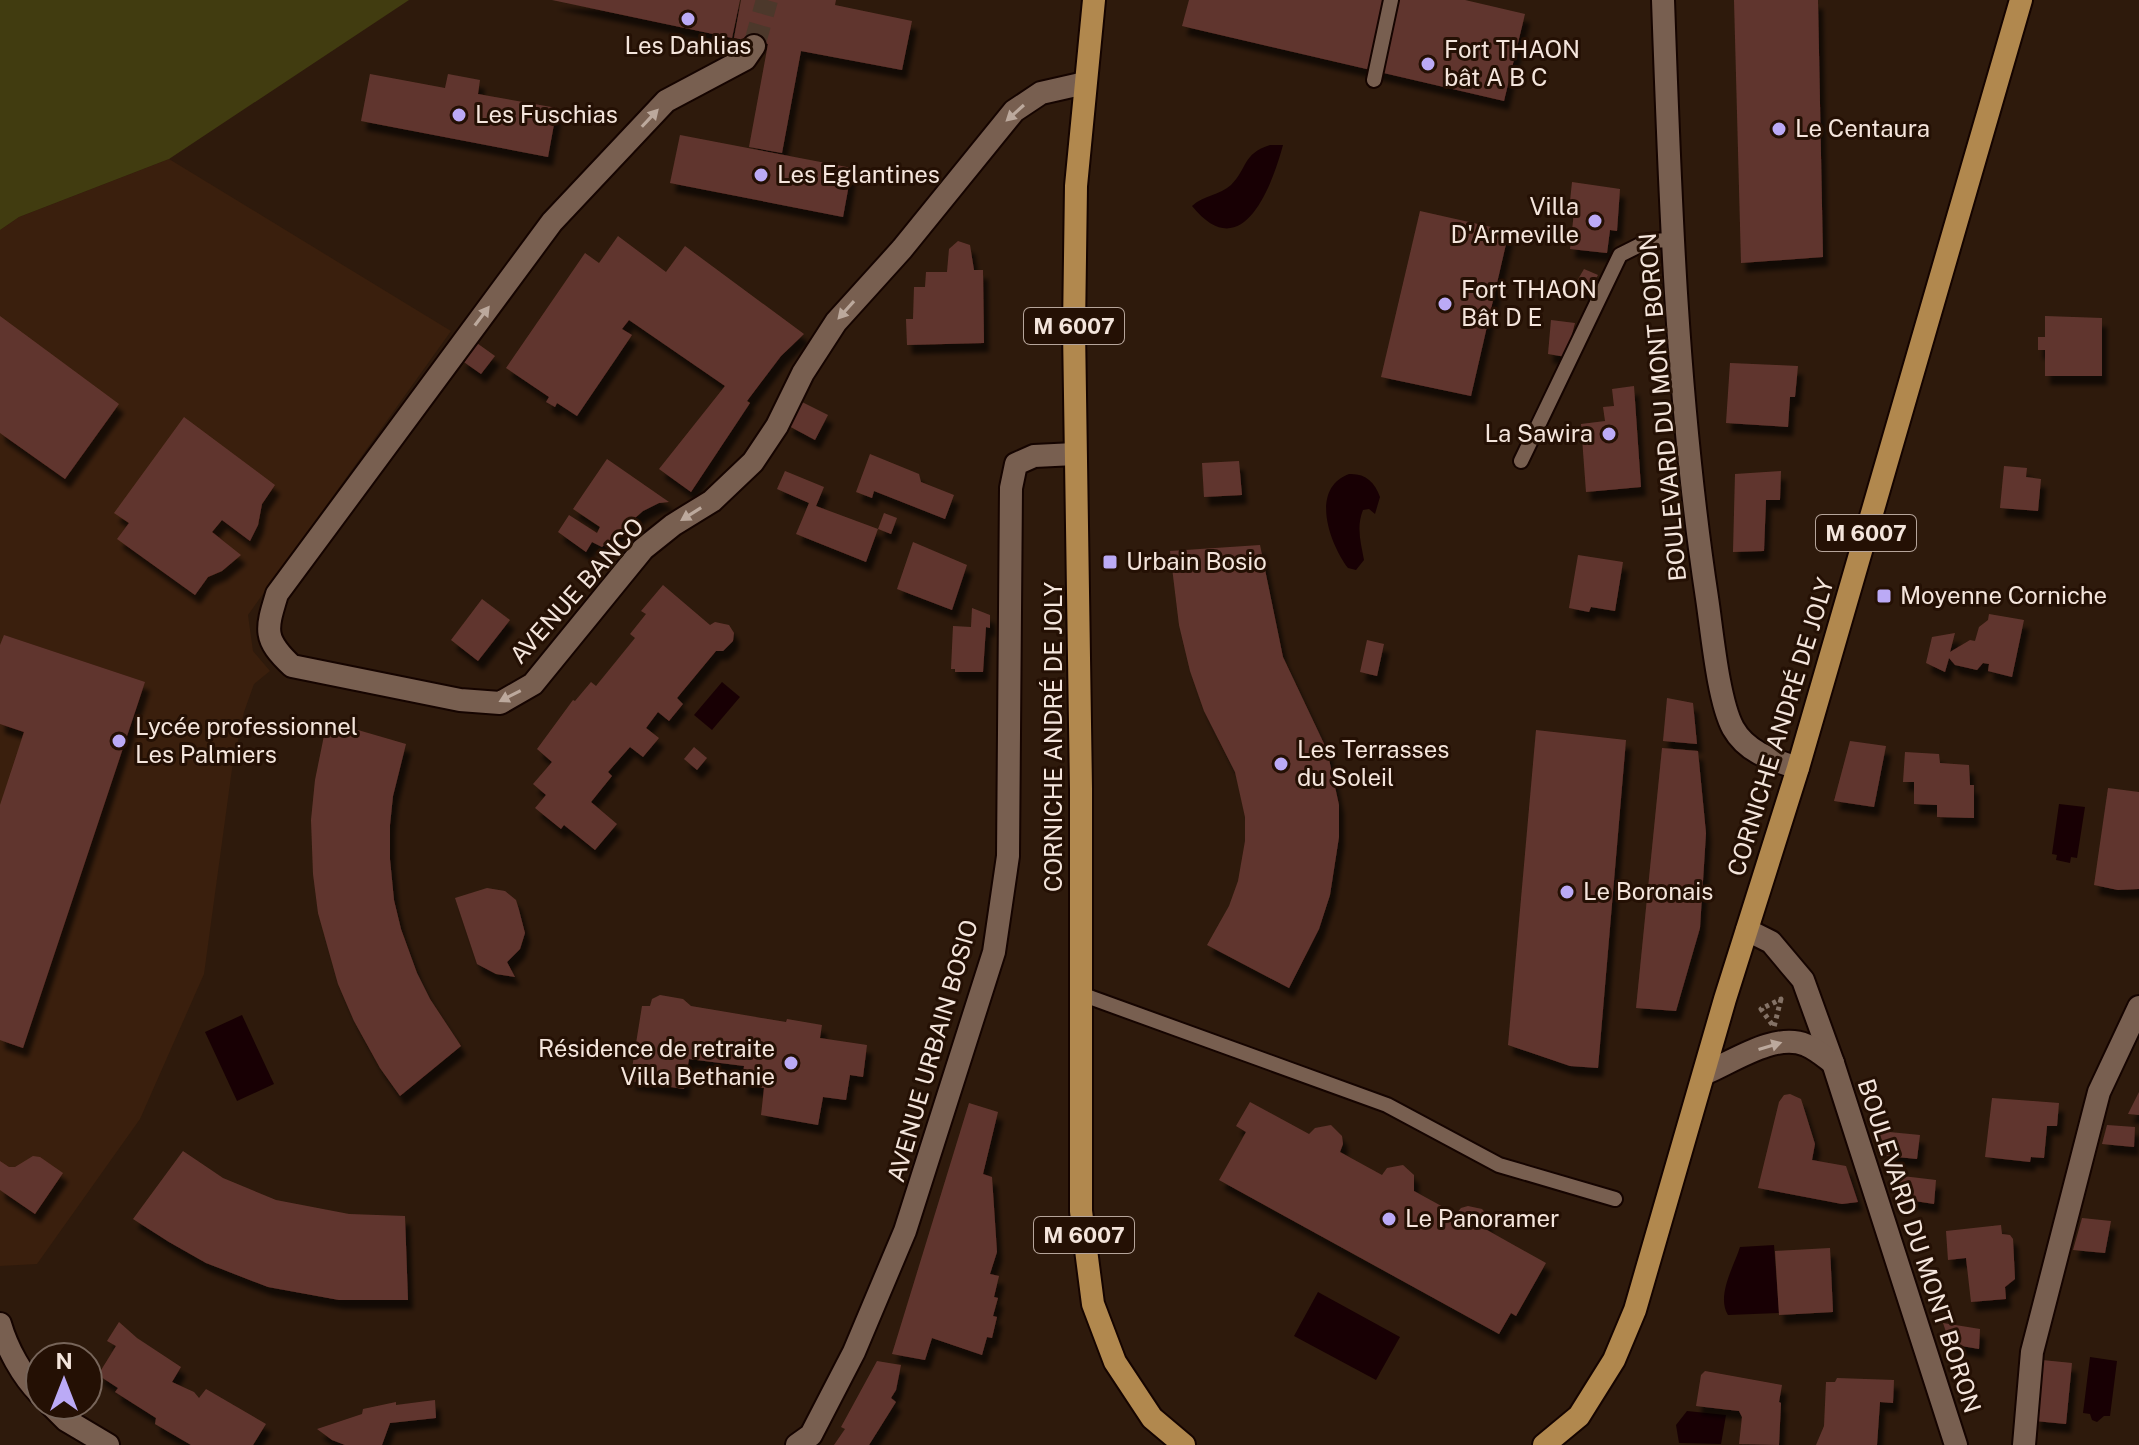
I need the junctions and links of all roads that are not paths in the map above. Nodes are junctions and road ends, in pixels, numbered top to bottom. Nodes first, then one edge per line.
1 (1094, 0) edge
2 (1391, 0) edge
3 (1663, 0) edge
4 (2021, 0) edge
5 (754, 46) tunnel mouth
6 (1374, 80) dead end
7 (1085, 83) junction
8 (1673, 240) junction
9 (1075, 454) junction
10 (1521, 461) dead end
11 (1798, 768) junction
12 (1747, 930) junction
13 (1081, 994) junction
14 (2139, 1007) edge
15 (1833, 1063) junction
16 (1706, 1073) junction
17 (1615, 1199) dead end
18 (0, 1324) edge
19 (24, 1373) edge
20 (68, 1421) edge
21 (108, 1445) edge
22 (797, 1445) edge
23 (1184, 1445) edge
24 (1544, 1445) edge
25 (1956, 1445) edge
26 (2024, 1445) edge

1 - 7 main road, CORNICHE ANDRÉ DE JOLY / M 6007
2 - 6 lane
3 - 8 street, BOULEVARD DU MONT BORON
4 - 11 main road, CORNICHE ANDRÉ DE JOLY / M 6007
7 -> 5 street, AVENUE BANCO
7 - 9 main road, CORNICHE ANDRÉ DE JOLY / M 6007
8 - 10 lane
8 - 11 street, BOULEVARD DU MONT BORON
9 - 13 main road, CORNICHE ANDRÉ DE JOLY / M 6007
9 - 22 street, AVENUE URBAIN BOSIO
11 - 12 main road, CORNICHE ANDRÉ DE JOLY / M 6007
12 - 15 street, BOULEVARD DU MONT BORON
12 - 16 main road, CORNICHE ANDRÉ DE JOLY / M 6007
13 - 17 lane
13 - 23 main road, CORNICHE ANDRÉ DE JOLY / M 6007
14 - 26 street
16 -> 15 street, BOULEVARD DU MONT BORON
15 - 25 street, BOULEVARD DU MONT BORON
16 - 24 main road, CORNICHE ANDRÉ DE JOLY / M 6007
18 - 19 street
20 - 21 street

